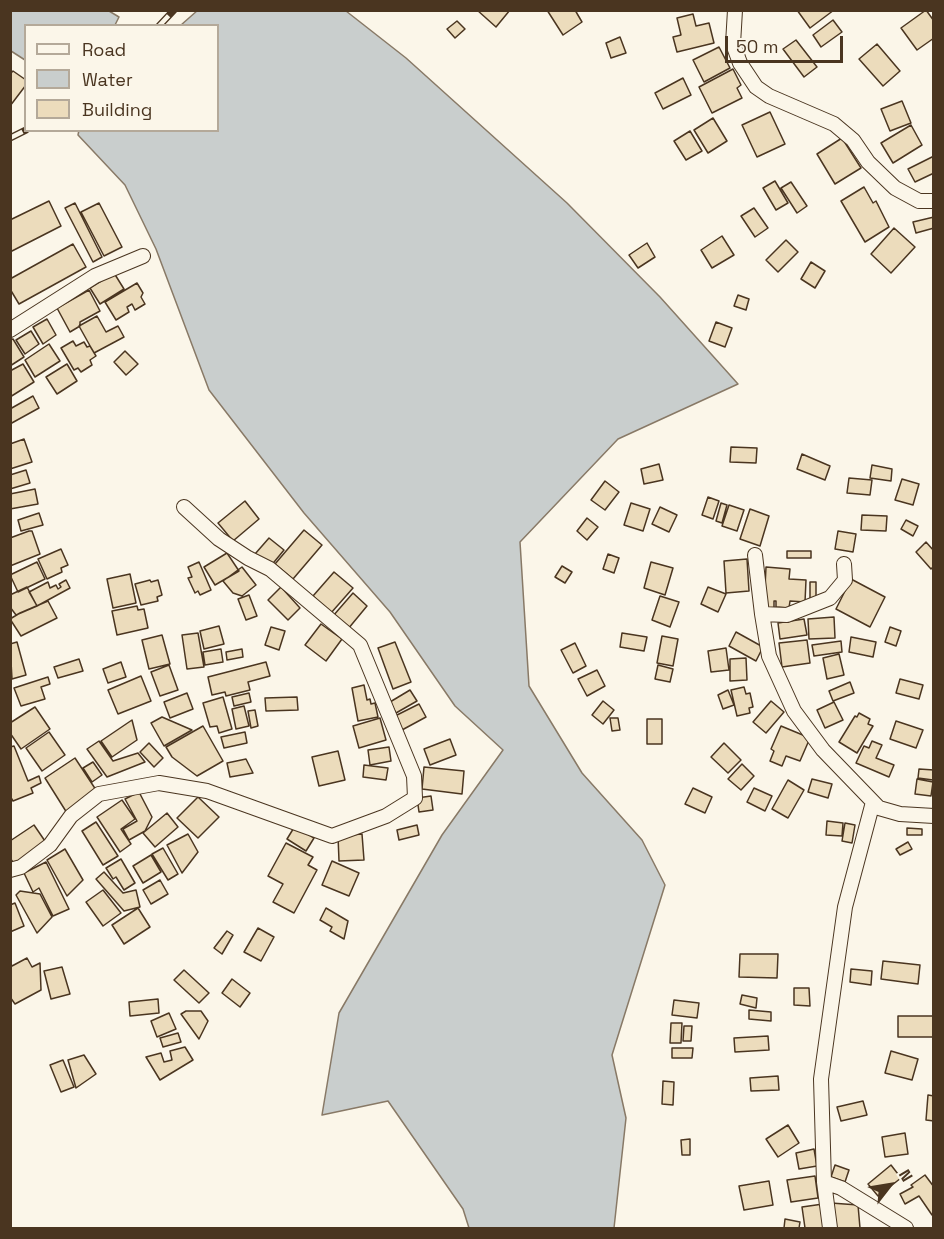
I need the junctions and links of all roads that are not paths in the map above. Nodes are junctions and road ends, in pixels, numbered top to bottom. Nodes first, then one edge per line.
1 (735, 10) edge
2 (933, 201) edge
3 (143, 256) dead end
4 (10, 330) edge
5 (184, 507) dead end
6 (755, 555) dead end
7 (844, 564) dead end
8 (762, 614) junction
9 (873, 802) junction
10 (933, 816) edge
11 (10, 870) edge
12 (824, 1182) junction
13 (830, 1228) edge
14 (906, 1228) edge

1 - 2 street
3 - 4 street
5 - 11 street
6 - 8 street
7 - 8 street
8 - 9 street
9 - 10 street
9 - 12 street
12 - 13 street
12 - 14 street

